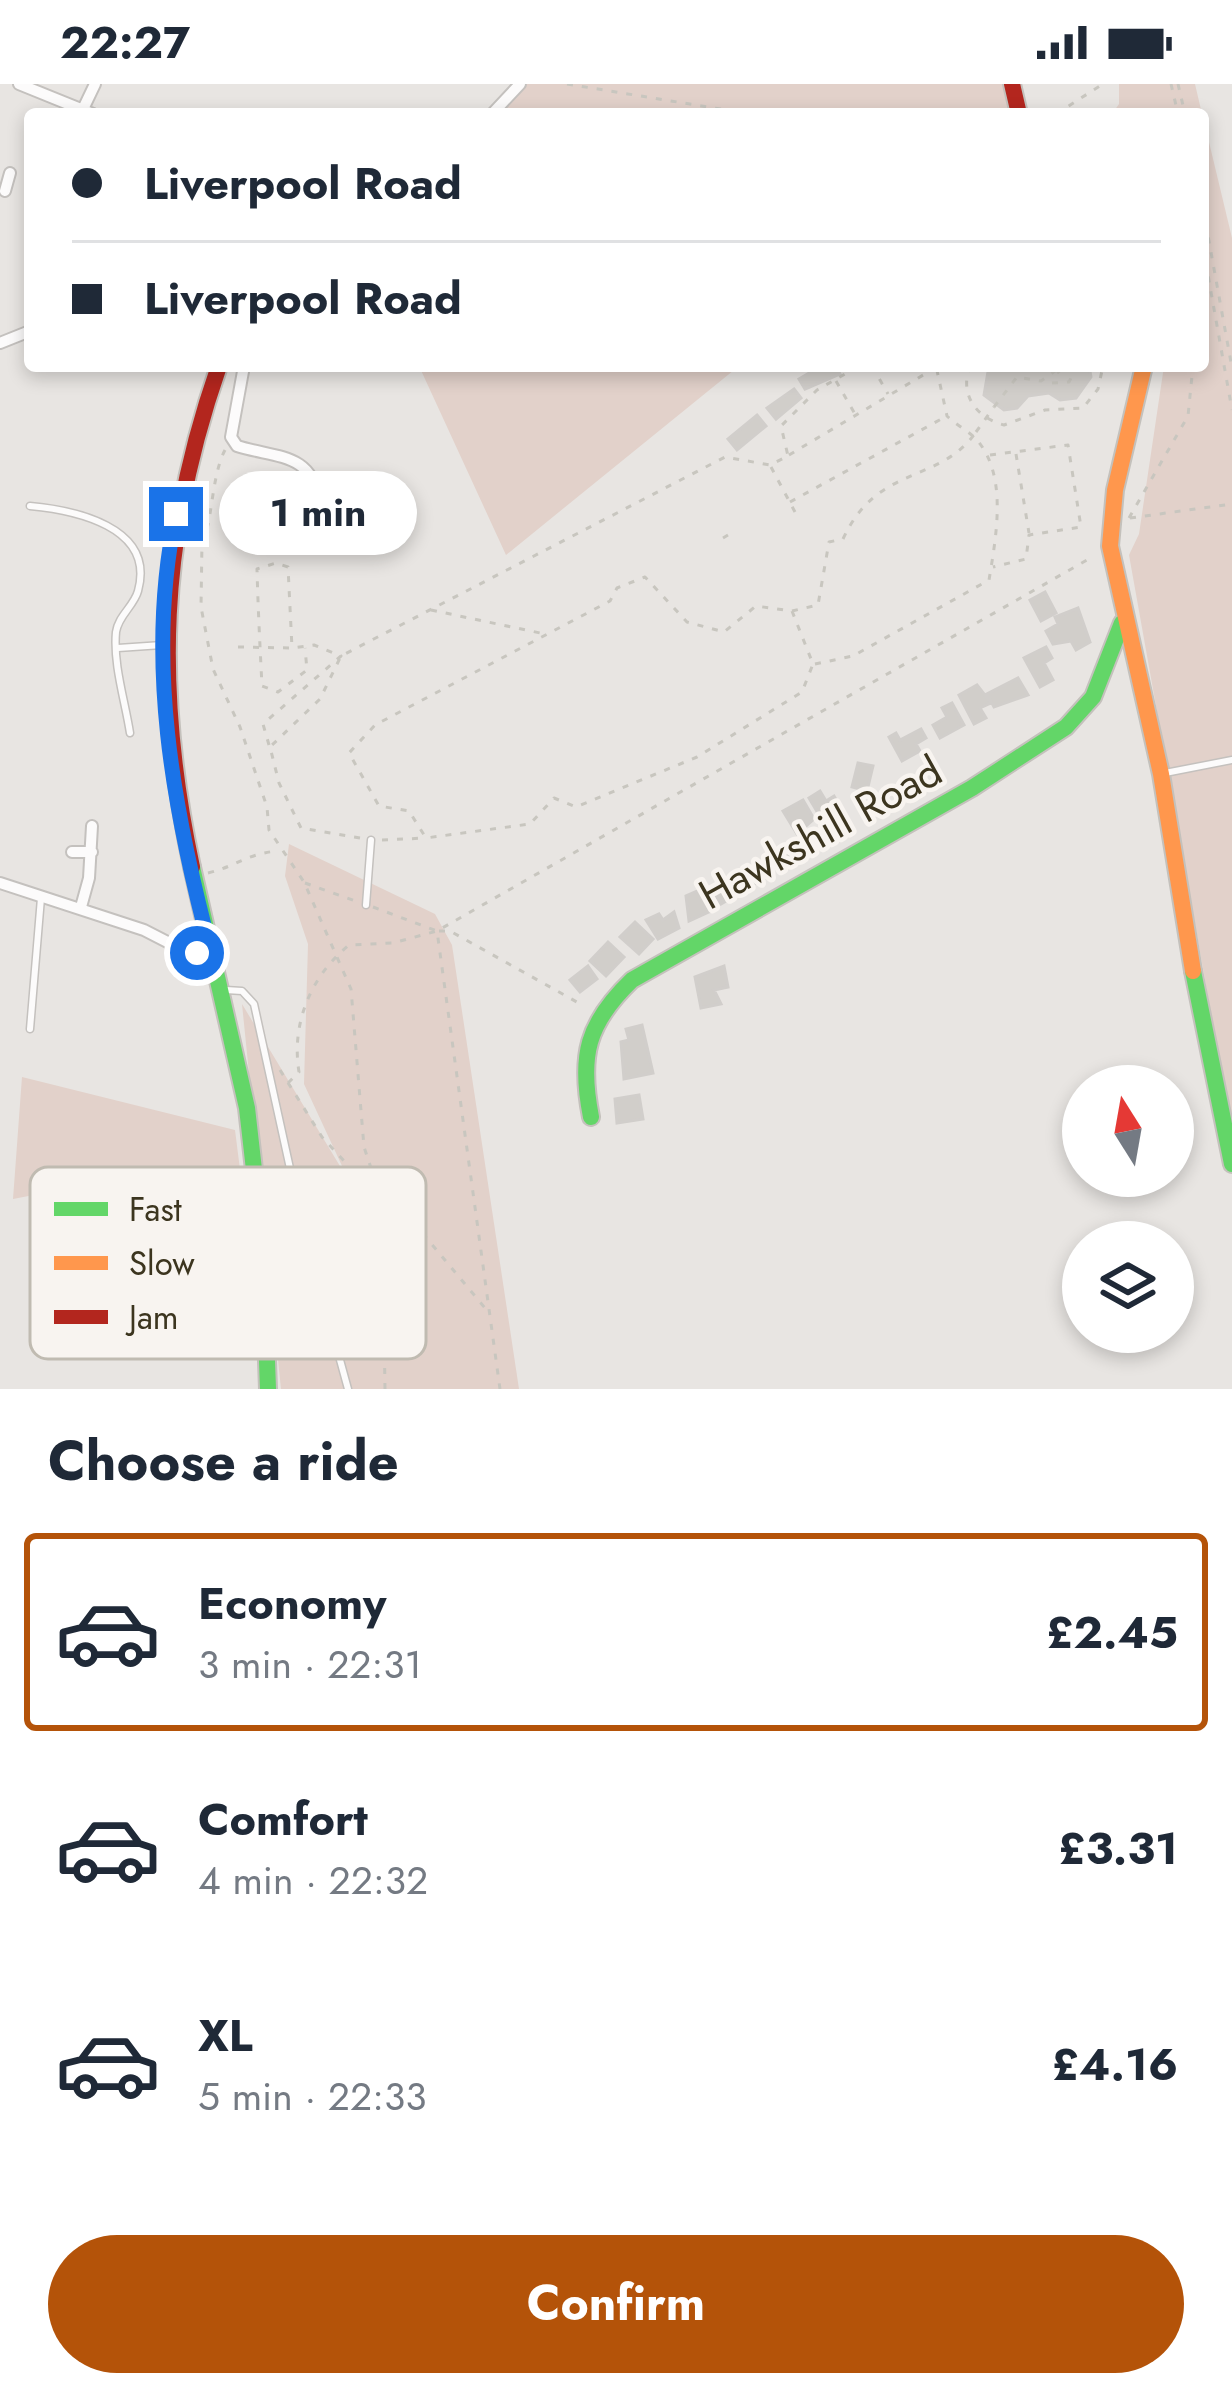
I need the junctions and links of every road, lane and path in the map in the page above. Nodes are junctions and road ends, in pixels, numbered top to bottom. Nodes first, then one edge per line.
1 (20, 84) edge
2 (520, 84) edge
3 (567, 84) edge
4 (1103, 84) edge
5 (80, 108) edge
6 (498, 108) edge
7 (714, 108) edge
8 (1065, 108) edge
9 (1209, 241) edge
10 (1209, 282) edge
11 (1232, 368) edge
12 (217, 372) edge
13 (243, 372) edge
14 (849, 372) edge
15 (875, 372) edge
16 (927, 372) edge
17 (937, 372) edge
18 (968, 372) edge
19 (1058, 372) edge
20 (1074, 372) edge
21 (1102, 372) edge
22 (1143, 372) edge
23 (1192, 372) edge
24 (835, 380) junction
25 (1052, 383) dead end
26 (889, 396) junction
27 (1232, 410) edge
28 (856, 415) junction
29 (947, 416) junction
30 (975, 434) junction
31 (231, 437) junction
32 (1016, 454) junction
33 (988, 455) junction
34 (788, 456) junction
35 (770, 465) junction
36 (318, 500) dead end
37 (790, 502) junction
38 (1232, 504) edge
39 (30, 506) dead end
40 (795, 512) dead end
41 (1129, 518) junction
42 (1029, 535) junction
43 (1110, 546) junction
44 (991, 567) junction
45 (430, 610) junction
46 (792, 611) junction
47 (1124, 616) junction
48 (547, 635) junction
49 (162, 645) junction
50 (238, 647) dead end
51 (260, 647) junction
52 (117, 648) junction
53 (292, 648) junction
54 (305, 648) junction
55 (341, 656) junction
56 (813, 664) junction
57 (130, 733) dead end
58 (270, 746) junction
59 (1232, 760) edge
60 (1161, 774) junction
61 (92, 826) dead end
62 (426, 838) junction
63 (371, 840) junction
64 (278, 851) junction
65 (73, 852) dead end
66 (92, 852) junction
67 (194, 877) junction
68 (304, 882) junction
69 (0, 883) edge
70 (42, 895) junction
71 (367, 905) junction
72 (81, 907) junction
73 (437, 931) junction
74 (211, 952) junction
75 (337, 954) junction
76 (222, 990) junction
77 (596, 1013) junction
78 (31, 1029) dead end
79 (591, 1117) dead end
80 (1232, 1164) edge
81 (251, 1167) edge
82 (290, 1167) edge
83 (350, 1167) edge
84 (371, 1167) edge
85 (426, 1237) edge
86 (491, 1316) junction
87 (266, 1359) edge
88 (340, 1359) edge
89 (385, 1359) edge
90 (268, 1389) edge
91 (348, 1389) edge
92 (385, 1389) edge
93 (500, 1389) edge

1 - 5 street
2 - 6 street
3 - 7 path
4 - 8 path
9 - 11 path
10 - 27 path
12 - 49 street
13 - 31 street
14 - 24 path
15 - 26 path
16 - 26 path
17 - 29 path
18 - 21 path
19 - 30 path, bridge
20 - 25 path
22 - 43 street
23 - 41 path
24 - 28 path
24 - 34 path
26 - 28 path
28 - 34 path
29 - 30 path
29 - 37 path
30 - 33 path
30 - 46 path
31 - 36 street
31 - 64 path
32 - 33 path
32 - 42 path
32 - 42 path
33 - 44 path
34 - 35 path
35 - 37 path
35 - 45 path
37 - 40 path
38 - 41 path
39 - 52 lane
41 - 43 path
42 - 44 path
43 - 47 street
43 - 73 path
44 - 56 path
45 - 48 path
45 - 55 path
46 - 48 path
46 - 56 path
47 - 60 street
47 - 77 street, Hawkshill Road
48 - 62 path
49 - 52 lane
49 - 67 street
50 - 51 path
51 - 53 path
51 - 53 path
51 - 54 path
52 - 57 lane
53 - 54 path
54 - 55 path
55 - 58 path
55 - 58 path
56 - 62 path
58 - 63 path
59 - 60 lane
60 - 80 street
61 - 66 street
62 - 63 path
63 - 71 lane
64 - 67 path
64 - 68 path
65 - 66 street
66 - 72 street
67 - 74 street
68 - 71 path
68 - 75 path
69 - 70 street
70 - 72 street
70 - 78 lane
71 - 73 path
72 - 74 street
73 - 75 path
73 - 77 path
73 - 86 path
74 - 76 street
75 - 83 path
75 - 84 path
76 - 81 street
76 - 82 lane
77 - 79 street
85 - 86 path
86 - 93 path
87 - 90 street
88 - 91 lane
89 - 92 path

